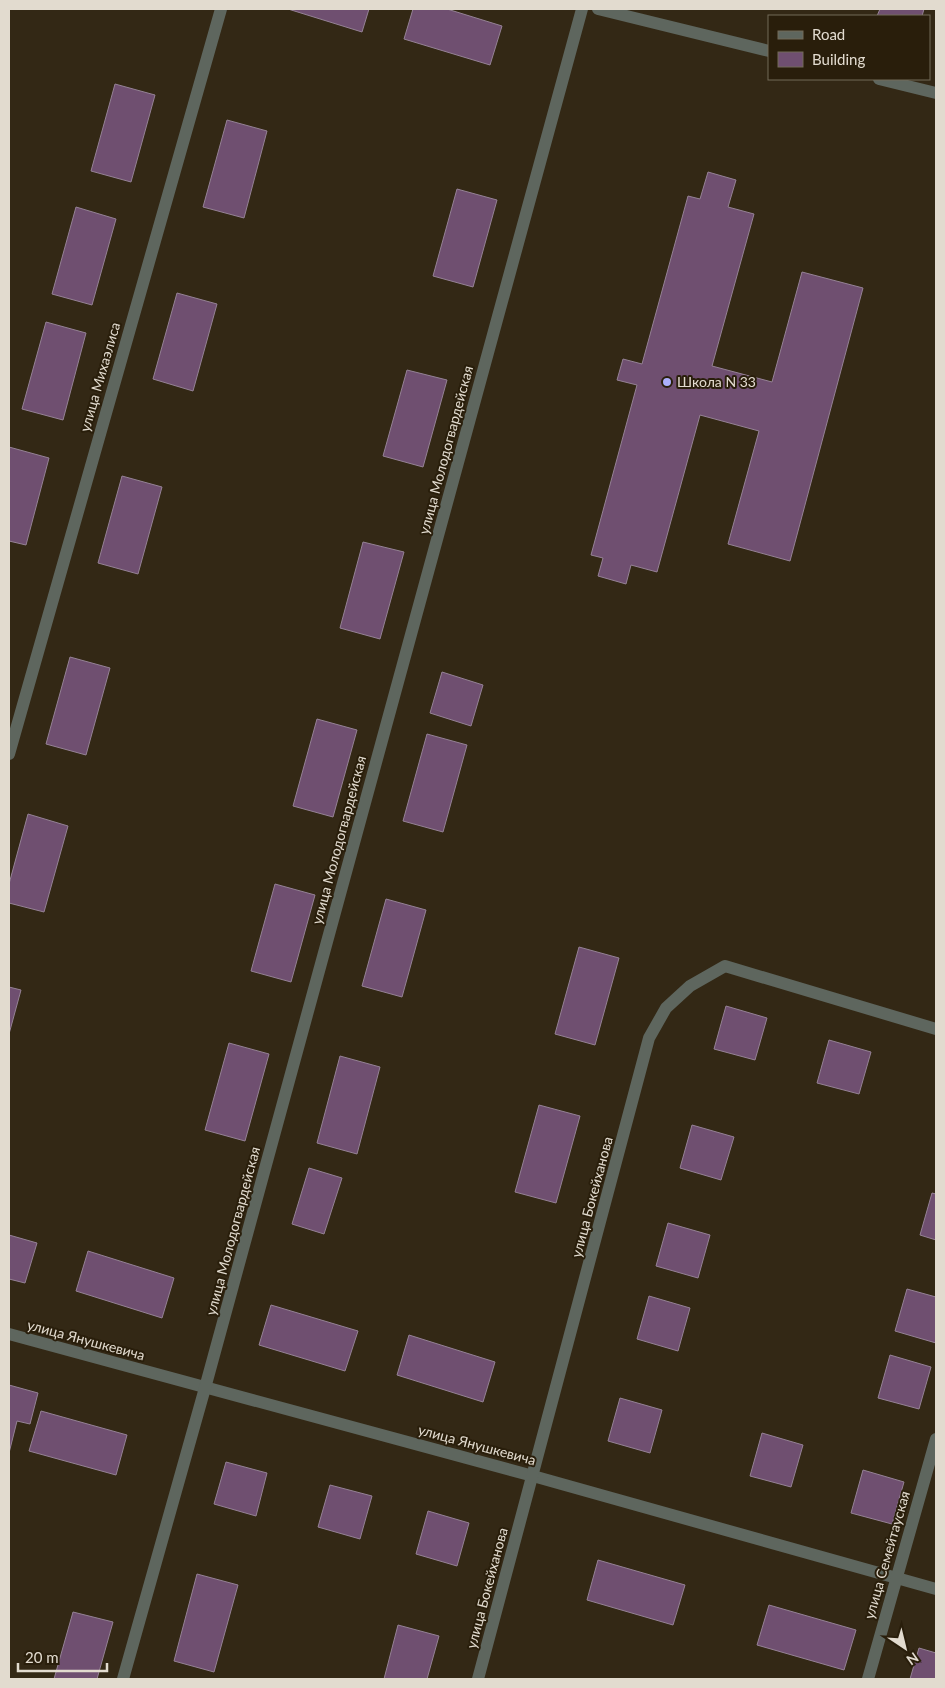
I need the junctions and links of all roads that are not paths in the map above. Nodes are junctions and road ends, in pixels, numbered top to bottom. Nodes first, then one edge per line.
1 (221, 9) edge
2 (582, 9) edge
3 (598, 9) edge
4 (768, 51) edge
5 (883, 80) edge
6 (936, 93) edge
7 (9, 754) edge
8 (936, 1029) edge
9 (9, 1334) edge
10 (205, 1388) junction
11 (936, 1439) edge
12 (533, 1476) junction
13 (895, 1579) junction
14 (936, 1589) edge
15 (123, 1679) edge
16 (478, 1679) edge
17 (868, 1679) edge

1 - 7 street, улица Михаэлиса
2 - 10 street, улица Молодогвардейская
3 - 4 street
5 - 6 street
8 - 12 street, улица Бокейханова
9 - 10 street, улица Янушкевича
10 - 12 street, улица Янушкевича
10 - 15 street, улица Молодогвардейская
11 - 13 street, улица Семейтауская
12 - 13 street, улица Янушкевича
12 - 16 street, улица Бокейханова
13 - 14 street, улица Янушкевича
13 - 17 street, улица Семейтауская

